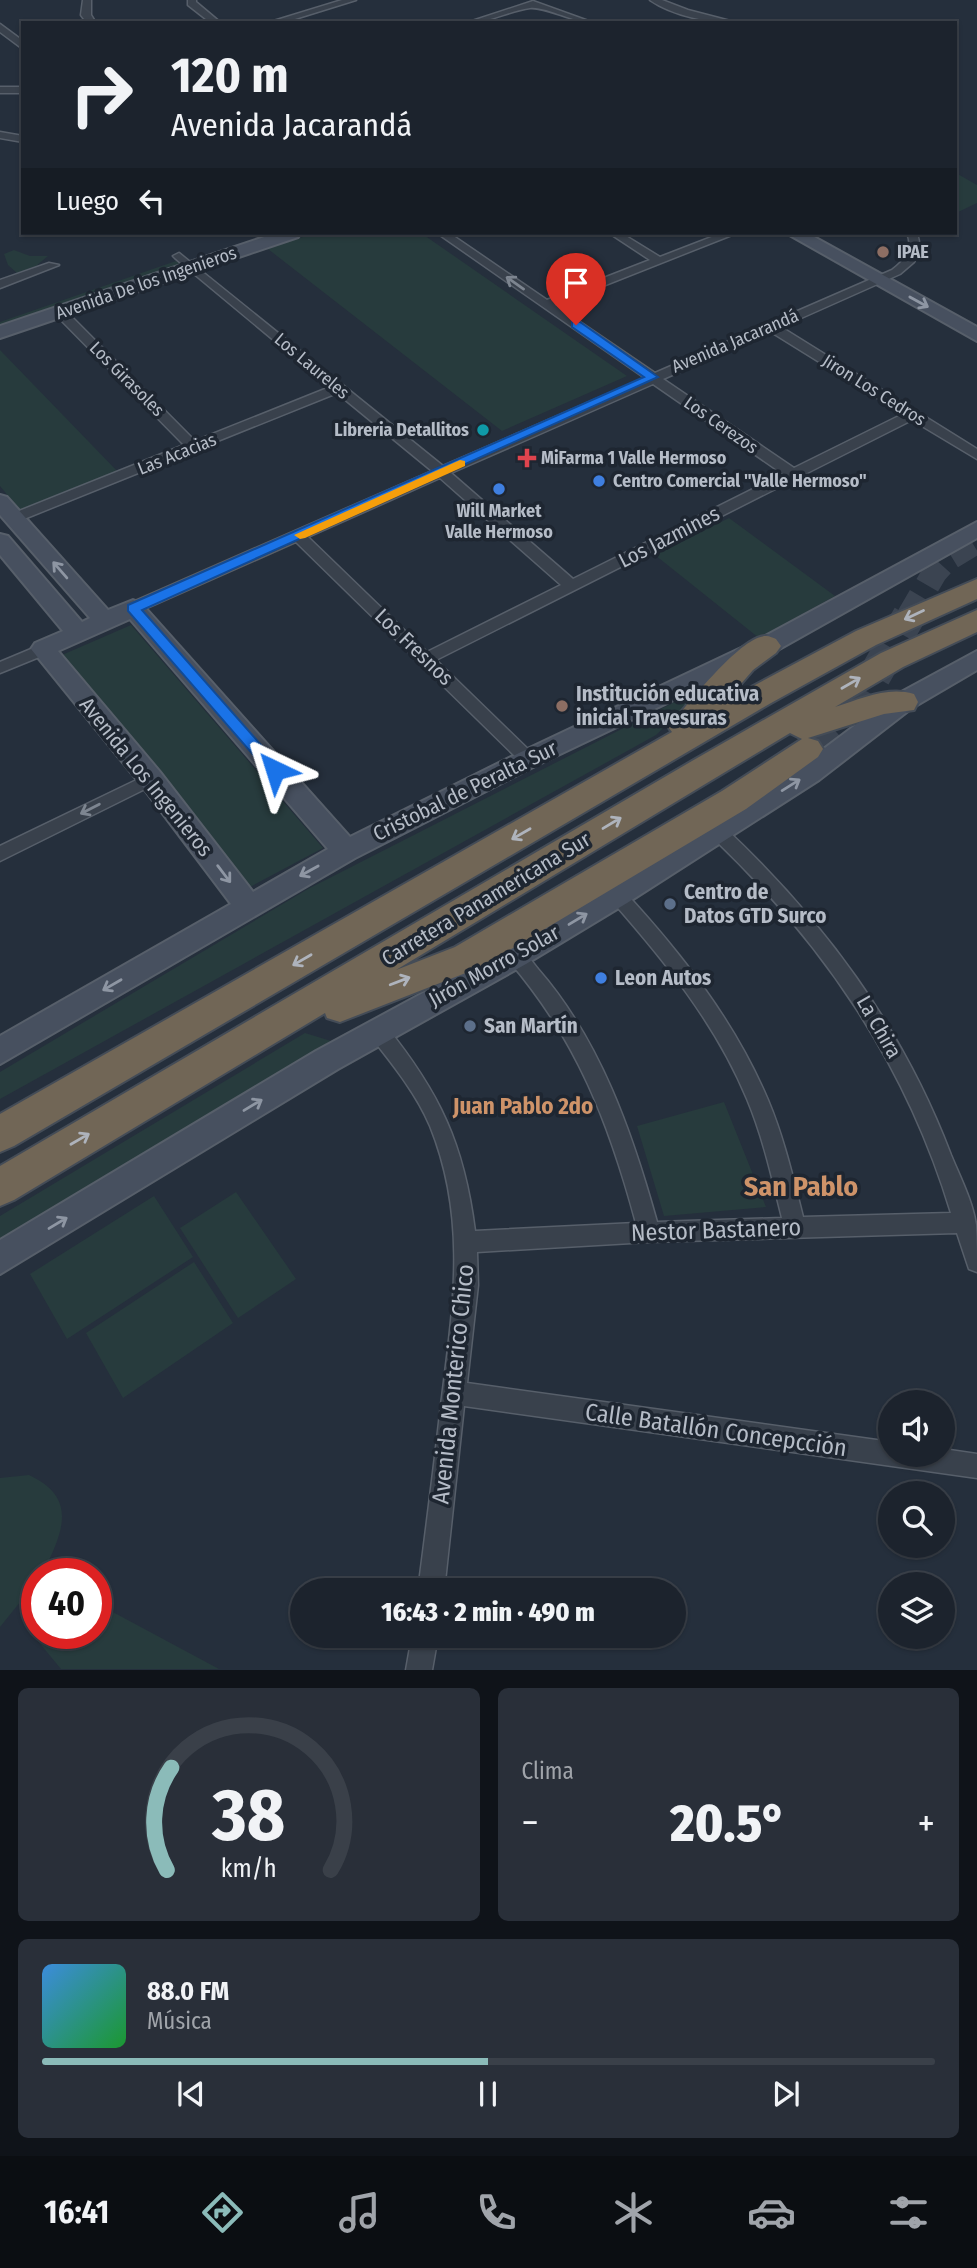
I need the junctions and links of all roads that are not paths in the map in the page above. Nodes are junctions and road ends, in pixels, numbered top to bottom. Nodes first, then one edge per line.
1 (87, 0) edge
2 (192, 0) edge
3 (352, 0) edge
4 (654, 0) edge
5 (90, 21) edge
6 (214, 21) edge
7 (278, 21) edge
8 (477, 21) edge
9 (584, 21) edge
10 (725, 21) edge
11 (0, 27) edge
12 (21, 44) edge
13 (0, 90) edge
14 (21, 90) edge
15 (0, 135) edge
16 (21, 139) edge
17 (241, 235) edge
18 (284, 235) edge
19 (445, 235) edge
20 (617, 235) edge
21 (728, 235) edge
22 (799, 235) edge
23 (828, 235) edge
24 (913, 235) edge
25 (186, 261) junction
26 (659, 261) junction
27 (53, 265) dead end
28 (896, 272) junction
29 (878, 280) junction
30 (0, 284) edge
31 (546, 304) junction
32 (60, 312) junction
33 (977, 316) edge
34 (0, 317) edge
35 (771, 326) junction
36 (0, 332) edge
37 (977, 335) edge
38 (652, 377) junction
39 (339, 388) junction
40 (913, 414) junction
41 (194, 446) junction
42 (977, 455) edge
43 (441, 472) junction
44 (793, 474) junction
45 (7, 510) edge
46 (977, 529) edge
47 (299, 536) junction
48 (0, 541) edge
49 (572, 586) junction
50 (977, 588) edge
51 (133, 608) junction
52 (977, 620) edge
53 (105, 621) junction
54 (78, 633) junction
55 (766, 646) junction
56 (43, 649) junction
57 (426, 659) junction
58 (977, 659) edge
59 (0, 668) edge
60 (902, 702) junction
61 (807, 749) tunnel mouth
62 (665, 750) junction
63 (528, 759) junction
64 (703, 769) junction
65 (151, 779) junction
66 (718, 832) junction
67 (346, 851) junction
68 (0, 855) edge
69 (617, 895) junction
70 (248, 906) junction
71 (516, 956) junction
72 (289, 1017) junction
73 (378, 1031) junction
74 (0, 1051) edge
75 (0, 1134) edge
76 (0, 1187) edge
77 (966, 1223) junction
78 (795, 1227) junction
79 (649, 1232) junction
80 (467, 1242) junction
81 (0, 1258) edge
82 (977, 1262) edge
83 (455, 1393) junction
84 (977, 1466) edge
85 (433, 1578) edge
86 (423, 1648) edge
87 (419, 1670) edge

1 - 5 street
2 - 6 street
3 - 7 street
4 - 10 street
8 - 9 street
11 - 12 street
13 - 14 street
15 - 16 street
17 - 25 street, Avenida De los Ingenieros
18 - 25 street, Avenida De los Ingenieros
31 -> 19 street, Los Cerezos
20 - 26 street
21 - 26 street
22 - 29 street
23 - 28 street
24 - 28 street
25 - 32 street, Avenida De los Ingenieros
25 - 34 street, Avenida De los Ingenieros
25 - 39 street, Los Laureles
26 - 31 street
27 - 30 street
28 - 29 street, Avenida Jacarandá
28 - 33 street
29 - 35 street, Avenida Jacarandá
29 -> 37 street
31 - 38 street, Los Cerezos
32 - 36 street, Avenida De los Ingenieros
32 - 41 street, Los Girasoles
35 - 38 street, Avenida Jacarandá
35 - 40 street, Jiron Los Cedros
38 - 43 street, Avenida Jacarandá
38 - 44 street, Los Cerezos
39 - 41 street, Las Acacias
39 - 43 street, Los Laureles
40 - 42 street, Jiron Los Cedros
40 - 44 street, Los Jazmines
41 - 45 street, Las Acacias
43 - 47 street, Avenida Jacarandá
43 - 49 street, Los Laureles
44 - 49 street, Los Jazmines
53 -> 45 street
46 - 55 street, Cristobal de Peralta Sur
47 - 51 street, Avenida Jacarandá
47 - 57 street, Los Fresnos
48 - 54 street
49 - 57 street, Los Jazmines
50 -> 62 highway, Carretera Panamericana Sur
51 - 53 street, Avenida Jacarandá
51 - 67 street
64 -> 52 highway, Carretera Panamericana Sur
53 - 54 street, Avenida Jacarandá
54 - 56 street, Avenida Jacarandá
55 - 62 highway
55 - 63 street, Cristobal de Peralta Sur
56 - 59 street, Avenida Jacarandá
56 - 65 street, Avenida Los Ingenieros
57 - 63 street, Los Fresnos
58 - 60 street, Jirón Morro Solar
60 - 64 highway
66 -> 60 street, Jirón Morro Solar
72 -> 61 highway
62 -> 75 highway, Carretera Panamericana Sur
63 - 67 street, Cristobal de Peralta Sur
72 -> 64 highway, Carretera Panamericana Sur
65 -> 68 street
65 -> 70 street, Avenida Los Ingenieros
66 - 69 street, Jirón Morro Solar
66 - 77 street, La Chira
67 -> 70 street, Cristobal de Peralta Sur
71 -> 69 street, Jirón Morro Solar
69 - 78 street
70 -> 74 street, Cristobal de Peralta Sur
71 - 73 street, Jirón Morro Solar
71 - 79 street
76 -> 72 highway, Carretera Panamericana Sur
73 - 80 street, Avenida Monterico Chico
81 -> 73 street, Jirón Morro Solar
77 - 78 street, Nestor Bastanero
77 - 82 street, La Chira
78 - 79 street, Nestor Bastanero
79 - 80 street, Nestor Bastanero
80 - 83 street, Avenida Monterico Chico
83 - 84 street, Calle Batallón Concepcción
83 - 85 street, Avenida Monterico Chico
86 - 87 street

